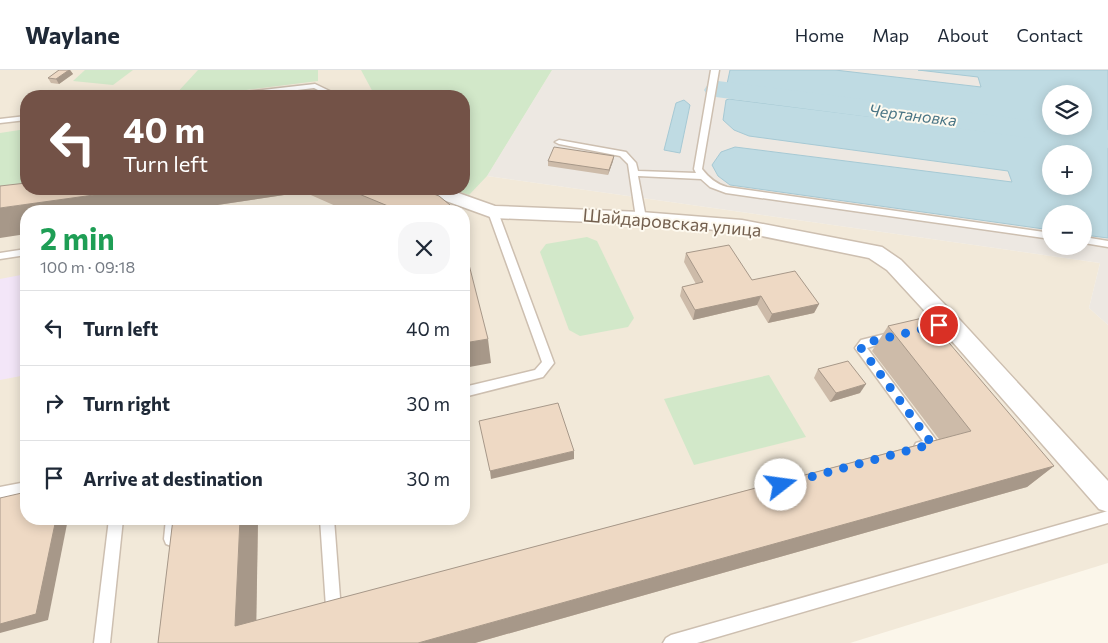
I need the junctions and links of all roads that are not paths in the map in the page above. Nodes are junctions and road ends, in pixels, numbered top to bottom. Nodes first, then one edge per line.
1 (715, 70) edge
2 (281, 90) edge
3 (323, 90) edge
4 (20, 119) edge
5 (0, 121) edge
6 (559, 142) dead end
7 (633, 173) junction
8 (702, 176) junction
9 (447, 195) edge
10 (494, 212) junction
11 (641, 218) junction
12 (1042, 235) edge
13 (1092, 241) edge
14 (1108, 244) edge
15 (20, 253) edge
16 (0, 256) edge
17 (952, 326) junction
18 (930, 328) edge
19 (902, 334) edge
20 (470, 391) edge
21 (903, 452) edge
22 (20, 489) edge
23 (0, 493) edge
24 (1108, 500) edge
25 (1108, 517) edge
26 (115, 525) edge
27 (172, 525) edge
28 (327, 525) edge
29 (170, 549) edge
30 (352, 602) edge
31 (102, 643) edge
32 (670, 643) edge

1 - 8 lane
2 - 3 lane
4 - 5 lane
6 - 7 lane
7 - 8 lane
7 - 11 lane
8 - 12 lane
9 - 10 street, Шайдаровская улица
10 - 11 street, Шайдаровская улица
10 - 20 lane
11 - 17 street, Шайдаровская улица
13 - 14 lane
15 - 16 lane
17 - 18 lane
17 - 24 street, Шайдаровская улица
19 - 21 lane
22 - 23 lane
25 - 32 lane
26 - 31 lane
27 - 29 lane
28 - 30 lane

